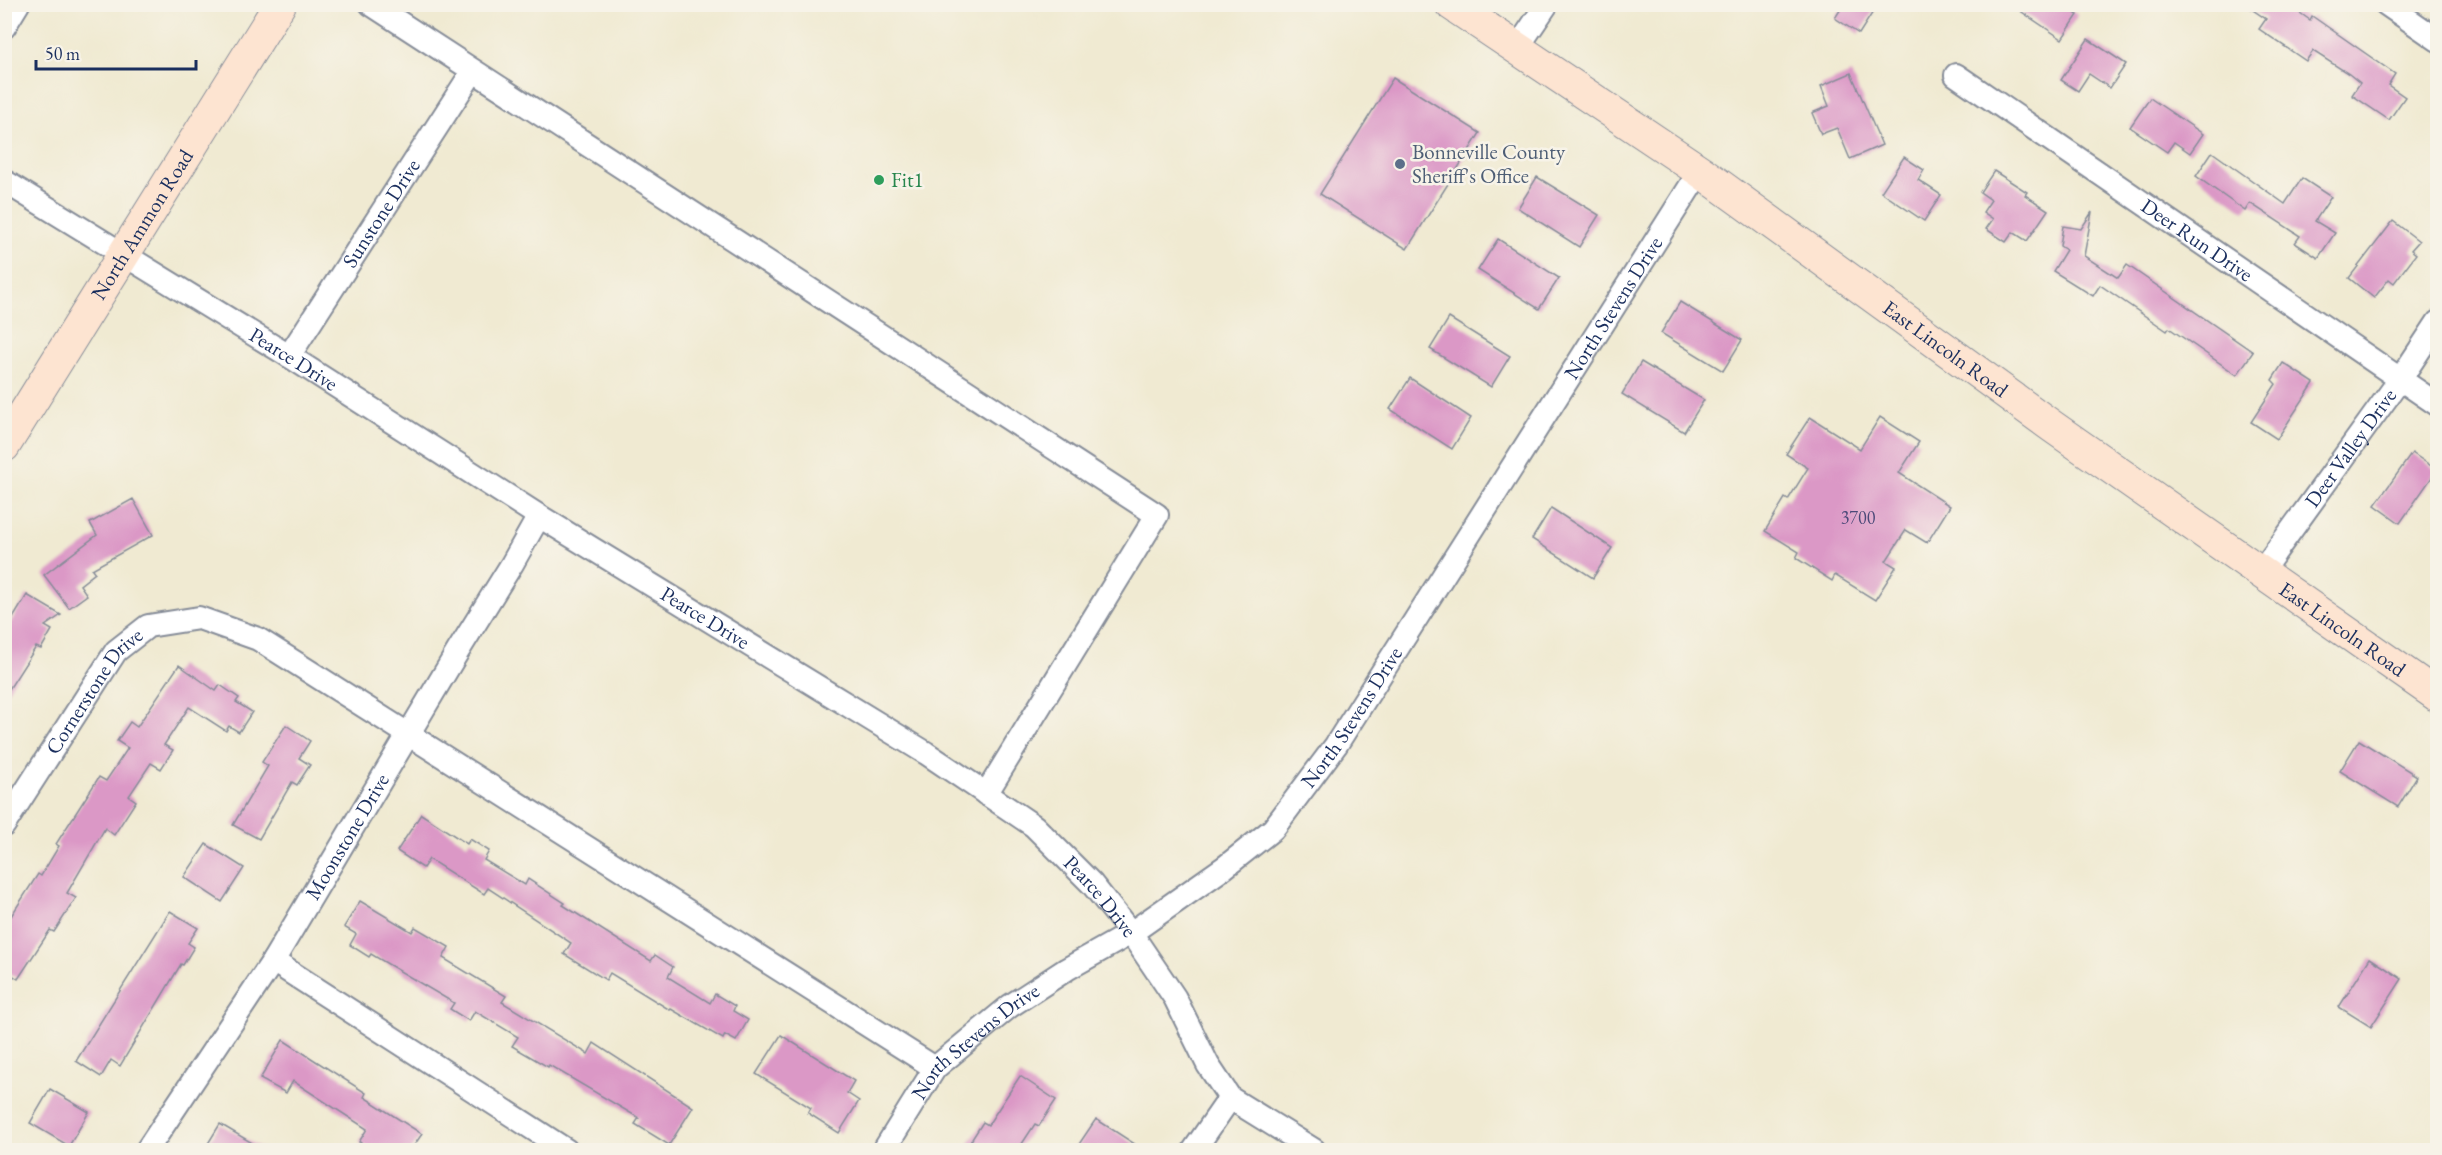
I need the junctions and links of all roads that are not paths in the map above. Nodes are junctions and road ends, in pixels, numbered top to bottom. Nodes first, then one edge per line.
1 (18, 4) edge
2 (280, 4) edge
3 (371, 4) edge
4 (1451, 4) edge
5 (1547, 4) edge
6 (2386, 4) edge
7 (4, 27) edge
8 (2438, 40) edge
9 (1516, 50) junction
10 (473, 71) junction
11 (1956, 75) dead end
12 (1700, 171) junction
13 (4, 181) edge
14 (125, 256) junction
15 (2438, 322) edge
16 (289, 356) junction
17 (2401, 378) junction
18 (2438, 405) edge
19 (4, 446) edge
20 (539, 516) junction
21 (2261, 572) junction
22 (2438, 696) edge
23 (410, 734) junction
24 (986, 794) junction
25 (4, 825) edge
26 (1131, 933) junction
27 (273, 961) junction
28 (935, 1068) junction
29 (1230, 1098) junction
30 (147, 1150) edge
31 (567, 1150) edge
32 (884, 1150) edge
33 (1194, 1150) edge
34 (1314, 1150) edge

1 - 7 street
2 - 14 main road, North Ammon Road
3 - 10 street
4 - 9 main road, East Lincoln Road
5 - 9 street
6 - 8 street
9 - 12 main road, East Lincoln Road
10 - 16 street, Sunstone Drive
10 - 24 street
11 - 17 street, Deer Run Drive
12 - 21 main road, East Lincoln Road
12 - 26 street, North Stevens Drive
13 - 14 street, Pearce Drive
14 - 16 street, Pearce Drive
14 - 19 main road, North Ammon Road
15 - 17 street, Deer Valley Drive
16 - 20 street, Pearce Drive
17 - 18 street, Deer Run Drive
17 - 21 street, Deer Valley Drive
20 - 23 street, Moonstone Drive
20 - 24 street, Pearce Drive
21 - 22 main road, East Lincoln Road
23 - 25 street, Cornerstone Drive
23 - 27 street, Moonstone Drive
23 - 28 street, Cornerstone Drive
24 - 26 street, Pearce Drive
26 - 28 street, North Stevens Drive
26 - 29 street, Pearce Drive
27 - 30 street, Moonstone Drive
27 - 31 street
28 - 32 street, North Stevens Drive
29 - 33 street
29 - 34 street, Pearce Drive

